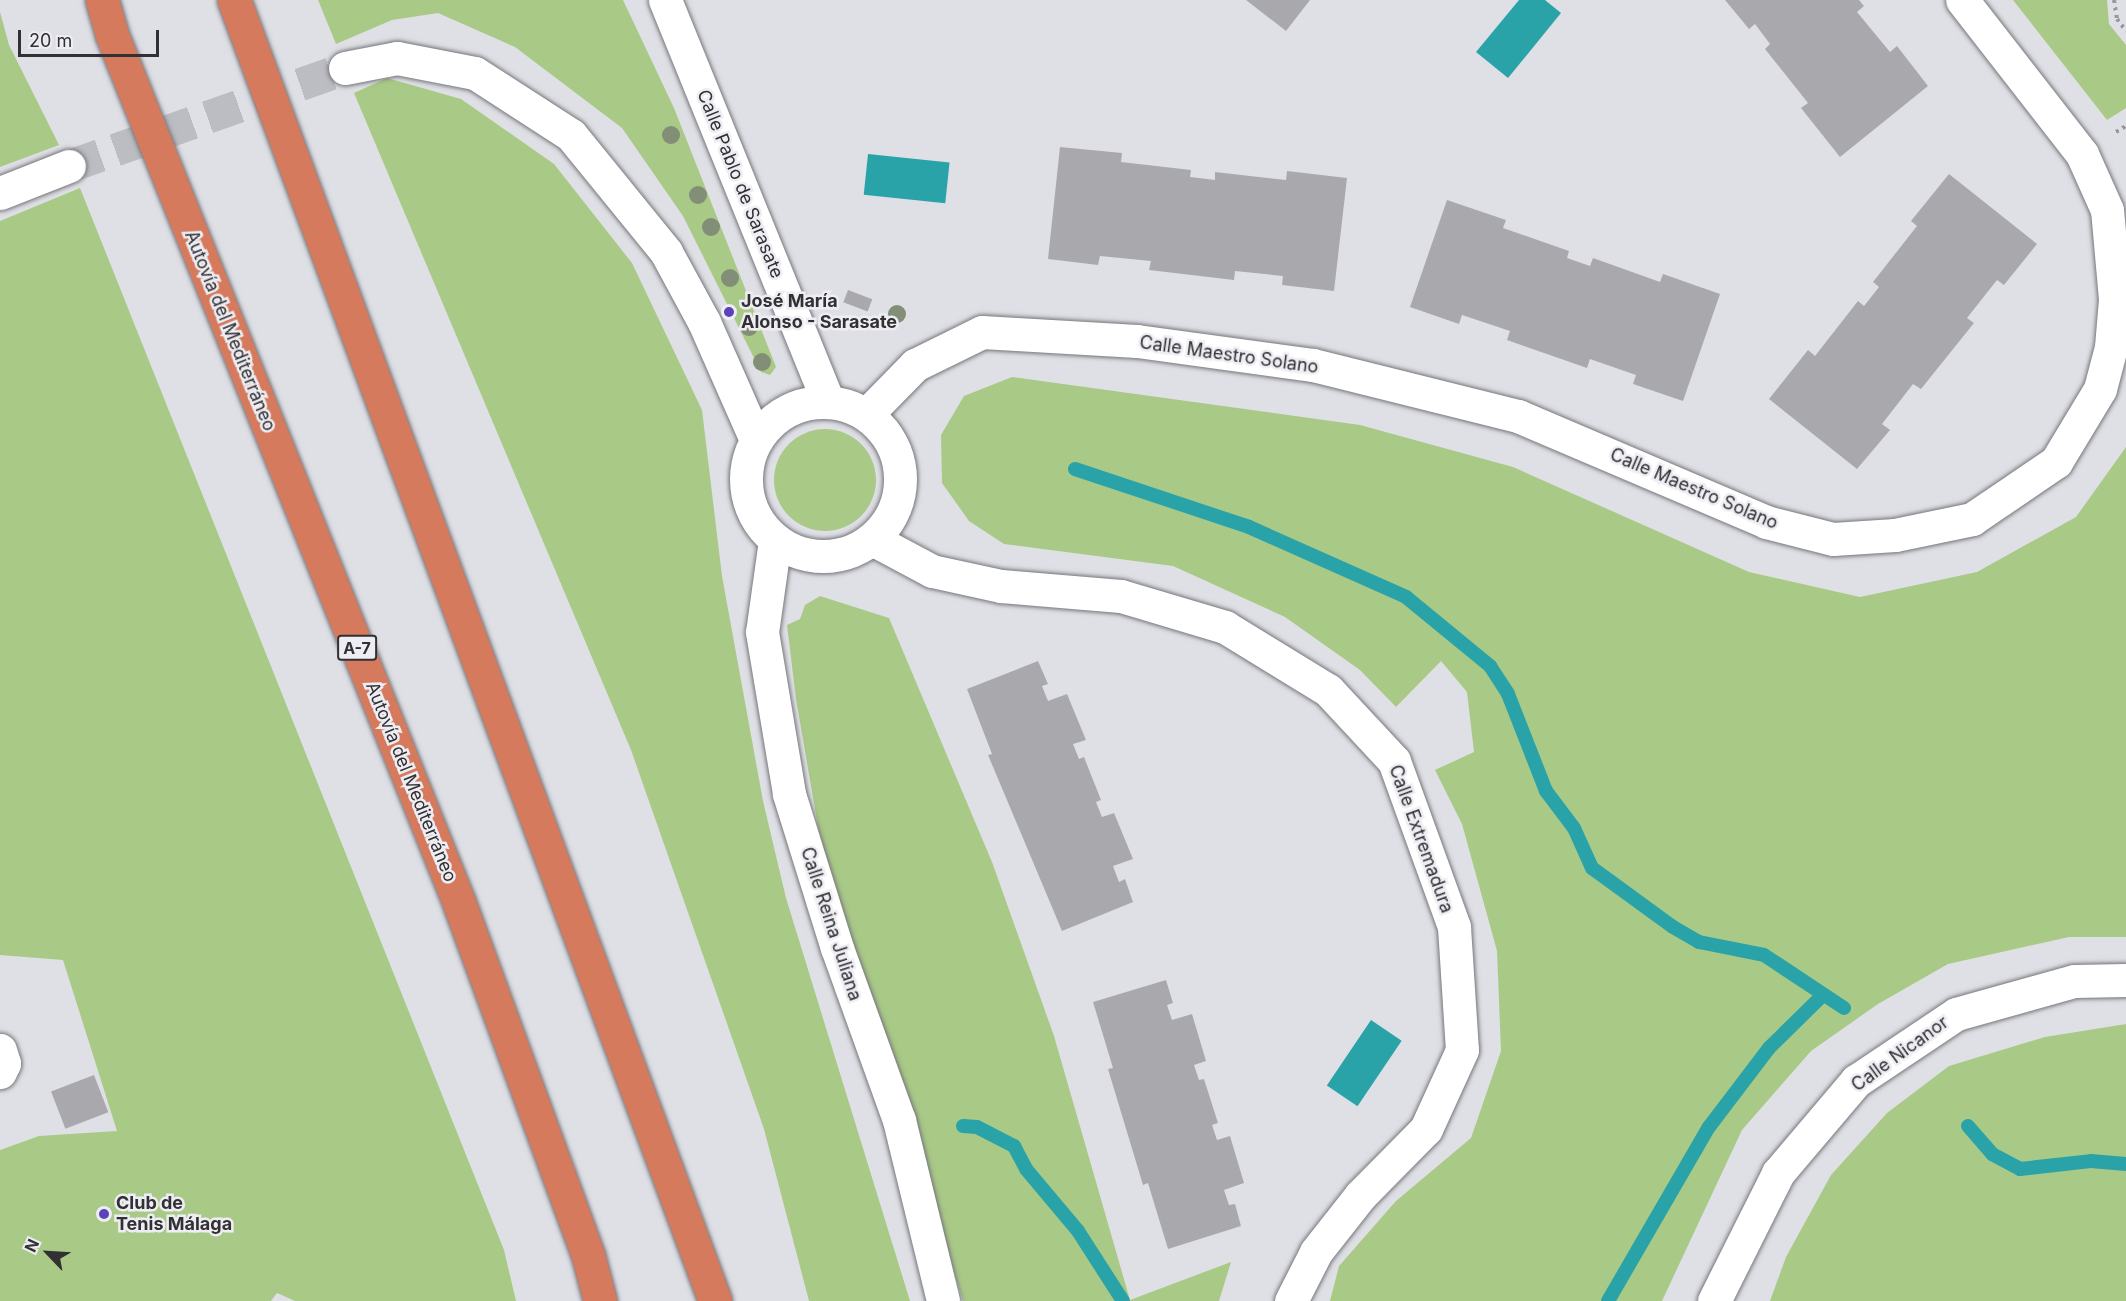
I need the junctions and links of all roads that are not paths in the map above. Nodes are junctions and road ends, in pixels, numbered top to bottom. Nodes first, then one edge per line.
1 (102, 0) edge
2 (234, 0) edge
3 (665, 0) edge
4 (1962, 0) edge
5 (345, 68) tunnel mouth
6 (69, 166) tunnel mouth
7 (0, 193) edge
8 (828, 401) junction
9 (867, 414) junction
10 (756, 440) junction
11 (872, 539) junction
12 (775, 540) junction
13 (2126, 980) edge
14 (0, 1050) edge
15 (0, 1072) edge
16 (600, 1301) edge
17 (715, 1301) edge
18 (943, 1301) edge
19 (1291, 1301) edge
20 (1714, 1301) edge

1 - 16 highway, Autovía del Mediterráneo / A-7
2 - 17 highway
3 - 8 street, Calle Pablo de Sarasate
4 - 9 street, Calle Maestro Solano
5 - 10 street
6 - 7 street
8 - 9 street
8 - 10 street
9 - 11 street
10 - 12 street
11 - 12 street
11 - 19 street, Calle Extremadura
12 - 18 street, Calle Reina Juliana
13 - 20 street, Calle Nicanor
14 - 15 street

